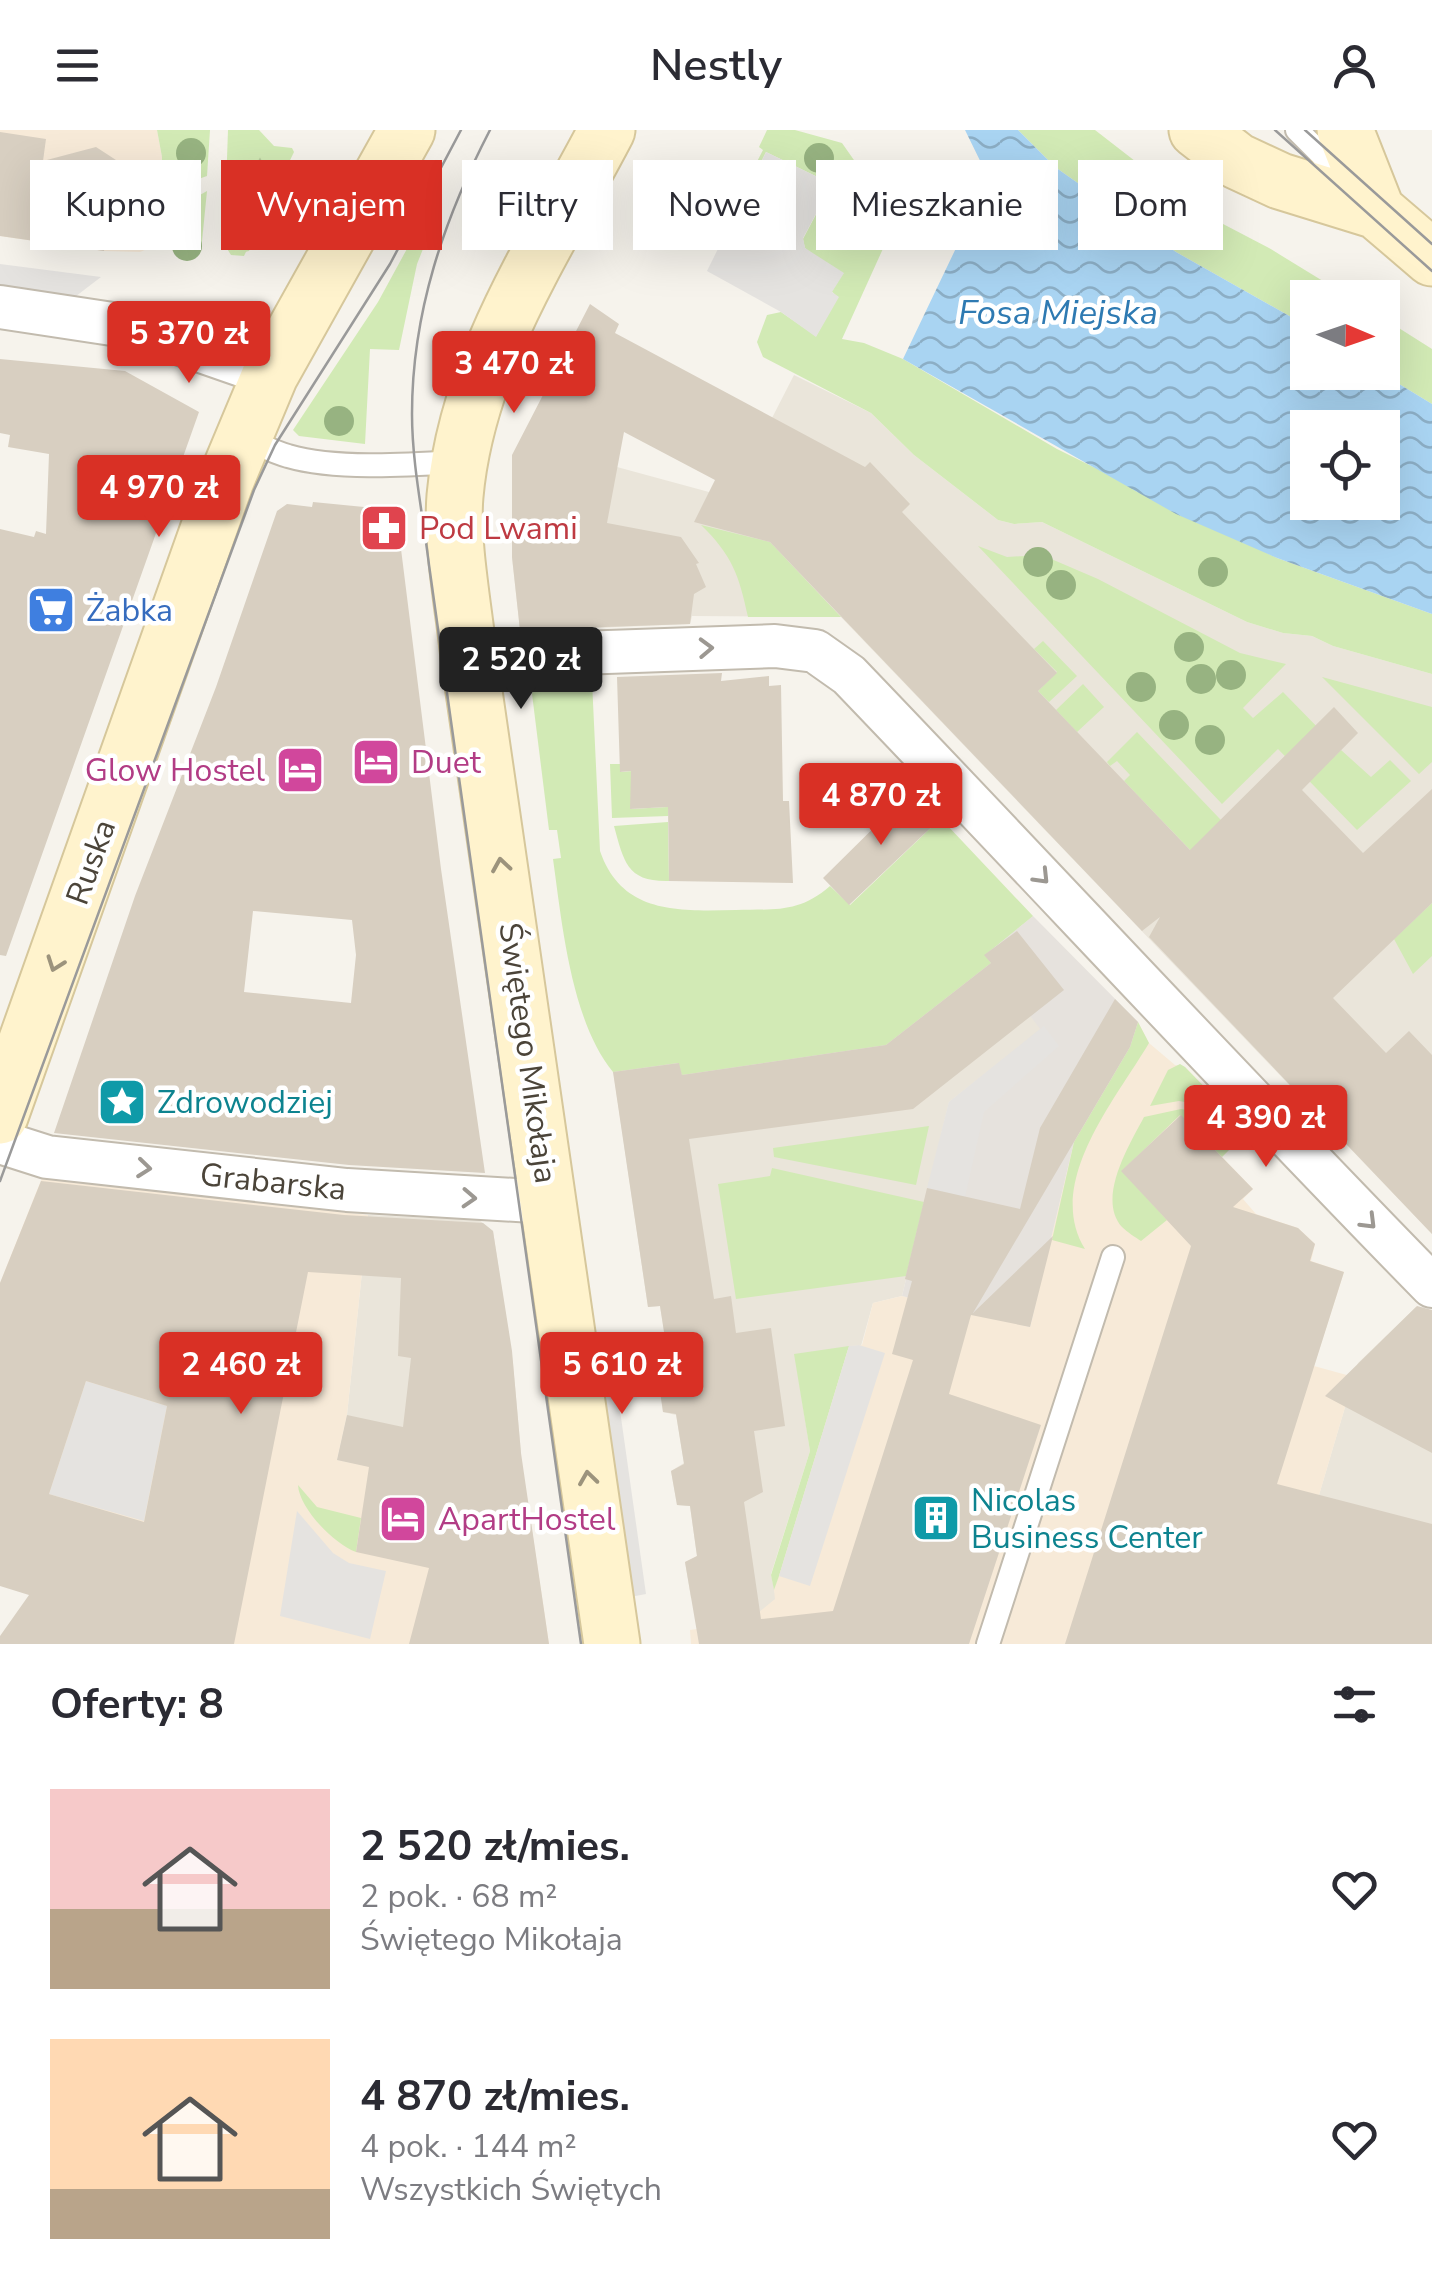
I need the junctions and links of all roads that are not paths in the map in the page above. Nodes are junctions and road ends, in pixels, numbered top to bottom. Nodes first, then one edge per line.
1 (407, 130) edge
2 (606, 130) edge
3 (1198, 130) edge
4 (1297, 130) edge
5 (1345, 130) edge
6 (1377, 211) junction
7 (1432, 258) edge
8 (0, 307) edge
9 (270, 375) junction
10 (244, 438) junction
11 (460, 462) junction
12 (469, 656) junction
13 (0, 1116) edge
14 (0, 1142) edge
15 (549, 1202) junction
16 (1113, 1257) dead end
17 (1432, 1286) edge
18 (612, 1644) edge
19 (988, 1644) edge

1 - 9 main road, Ruska
2 - 11 main road, Świętego Mikołaja
3 - 6 main road
4 - 6 lane
5 - 6 main road
6 - 7 main road
8 - 9 street
9 - 10 main road, Ruska
10 - 11 lane
10 -> 13 main road, Ruska
11 - 12 main road, Świętego Mikołaja
15 -> 12 main road, Świętego Mikołaja
12 -> 17 street
14 -> 15 street, Grabarska
18 -> 15 main road, Świętego Mikołaja
16 - 19 lane

